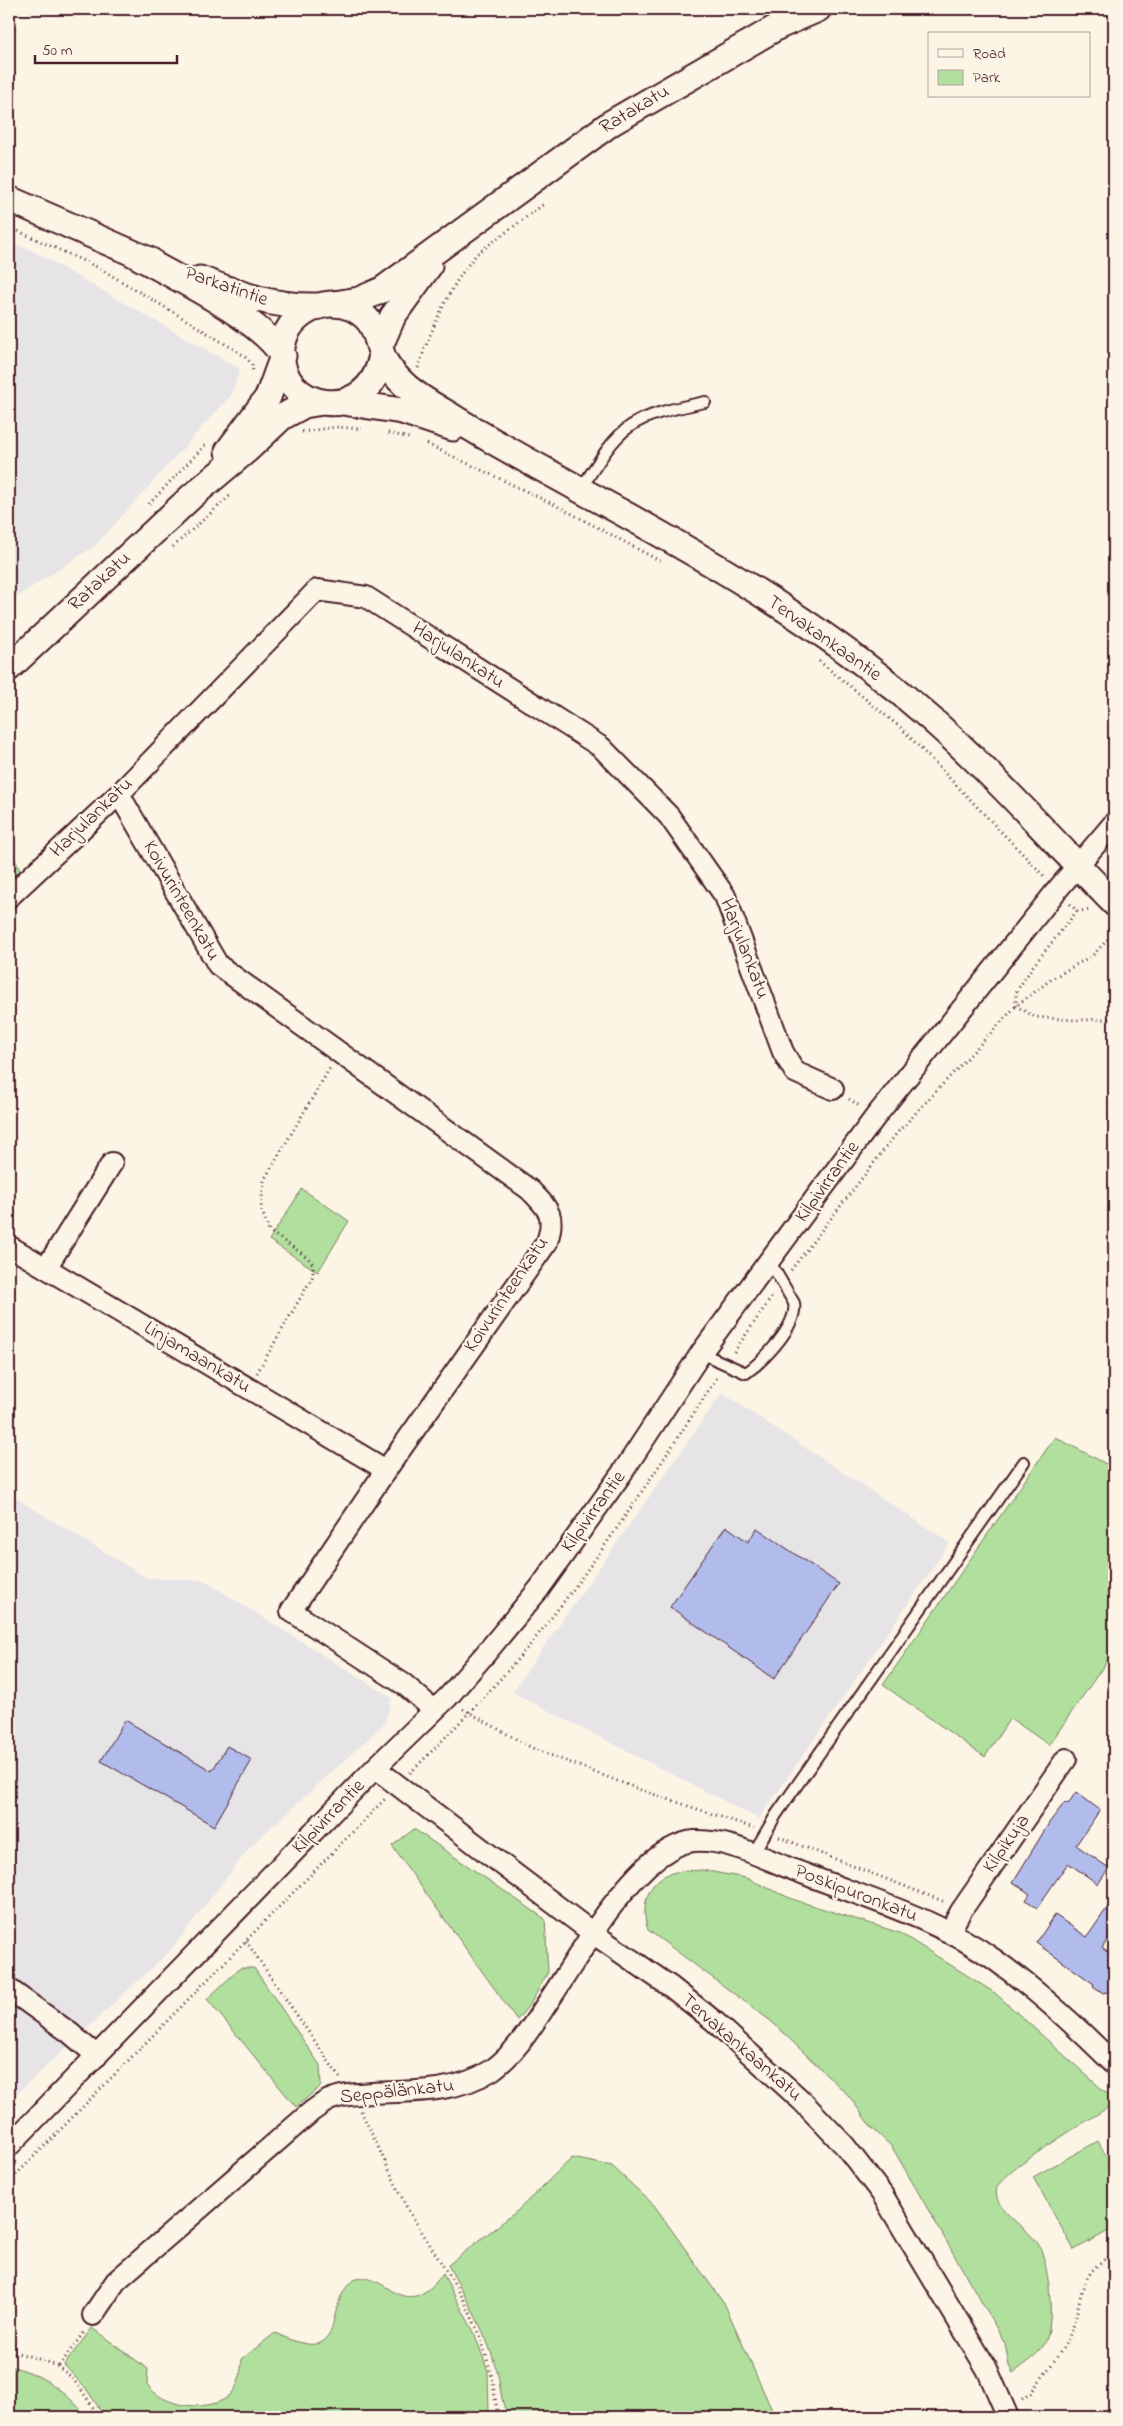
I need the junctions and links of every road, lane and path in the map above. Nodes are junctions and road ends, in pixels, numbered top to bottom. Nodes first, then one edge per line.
1 (818, 9) edge
2 (9, 199) edge
3 (544, 204) dead end
4 (9, 227) edge
5 (464, 230) junction
6 (134, 254) junction
7 (327, 305) junction
8 (381, 350) junction
9 (282, 356) junction
10 (254, 376) dead end
11 (407, 387) junction
12 (333, 402) junction
13 (706, 402) dead end
14 (392, 409) junction
15 (282, 417) junction
16 (368, 430) dead end
17 (212, 436) dead end
18 (486, 439) junction
19 (581, 490) junction
20 (192, 496) junction
21 (146, 506) dead end
22 (665, 564) dead end
23 (816, 658) dead end
24 (9, 668) edge
25 (119, 794) junction
26 (1114, 823) edge
27 (1077, 866) junction
28 (1057, 890) junction
29 (9, 897) edge
30 (1105, 906) edge
31 (1077, 911) junction
32 (1110, 937) dead end
33 (1016, 1006) junction
34 (1114, 1019) edge
35 (339, 1053) junction
36 (833, 1089) dead end
37 (112, 1163) dead end
38 (9, 1246) edge
39 (770, 1262) junction
40 (46, 1268) junction
41 (783, 1280) junction
42 (701, 1353) junction
43 (726, 1365) junction
44 (249, 1388) junction
45 (1024, 1462) dead end
46 (386, 1470) junction
47 (441, 1704) junction
48 (469, 1713) junction
49 (1066, 1759) dead end
50 (375, 1768) junction
51 (407, 1777) dead end
52 (382, 1803) dead end
53 (765, 1831) junction
54 (753, 1854) junction
55 (961, 1912) junction
56 (950, 1931) junction
57 (594, 1934) junction
58 (246, 1941) junction
59 (9, 1989) edge
60 (98, 2056) junction
61 (1114, 2064) edge
62 (351, 2094) junction
63 (9, 2146) edge
64 (9, 2182) edge
65 (1114, 2253) edge
66 (94, 2315) joint
67 (9, 2350) edge
68 (60, 2366) junction
69 (1014, 2409) edge
70 (100, 2417) edge
71 (498, 2417) edge

1 - 5 street, Ratakatu
2 - 6 street, Parkatintie
3 - 11 path
4 - 10 path
5 - 7 street, Ratakatu
5 - 8 street, Ratakatu
6 - 7 street, Parkatintie
6 - 9 street, Parkatintie
7 - 8 street
7 - 9 street
8 - 11 street, Tervakankaantie
8 - 12 street
9 - 12 street
9 - 20 street, Ratakatu
11 - 18 street, Tervakankaantie
12 - 14 street, Tervakankaantie
12 - 15 street, Ratakatu
13 - 19 lane
14 - 18 street, Tervakankaantie
14 - 22 path
15 - 16 path
15 - 20 street, Ratakatu
17 - 21 path
18 - 19 street, Tervakankaantie
19 - 27 street, Tervakankaantie
20 - 24 street, Ratakatu
23 - 28 path
25 - 29 street, Harjulankatu
25 - 35 street, Koivurinteenkatu
25 - 36 street, Harjulankatu
26 - 27 street, Kilpivirrantie
27 - 28 street, Kilpivirrantie
27 - 30 street, Tervakankaantie
28 - 31 path
28 - 39 street, Kilpivirrantie
30 - 31 path
31 - 33 path
32 - 33 path
33 - 34 path
33 - 41 path
35 - 44 path
35 - 46 street, Koivurinteenkatu
37 - 40 street
38 - 40 street, Linjamaankatu
39 - 41 lane
39 - 42 street, Kilpivirrantie
40 - 44 street, Linjamaankatu
41 - 43 path
41 - 43 lane
42 - 43 lane
42 - 47 street, Kilpivirrantie
43 - 48 path
44 - 46 street, Linjamaankatu
45 - 53 lane
46 - 47 street, Koivurinteenkatu
47 - 48 path
47 - 50 street, Kilpivirrantie
48 - 51 path
48 - 53 path
49 - 55 street, Kilpikuja
50 - 57 street, Tervakankaankatu
50 - 60 street, Kilpivirrantie
52 - 58 path
53 - 54 lane
53 - 55 path
54 - 56 street, Poskipuronkatu
54 - 57 street, Poskipuronkatu
55 - 56 street, Kilpikuja
56 - 61 street, Poskipuronkatu
57 - 62 street, Seppälänkatu
57 - 69 street, Tervakankaankatu
58 - 62 path
58 - 64 path
59 - 60 street
60 - 63 street, Kilpivirrantie
62 - 66 street, Seppälänkatu
62 - 71 path
65 - 69 path
66 - 68 path
67 - 68 path
68 - 70 path

